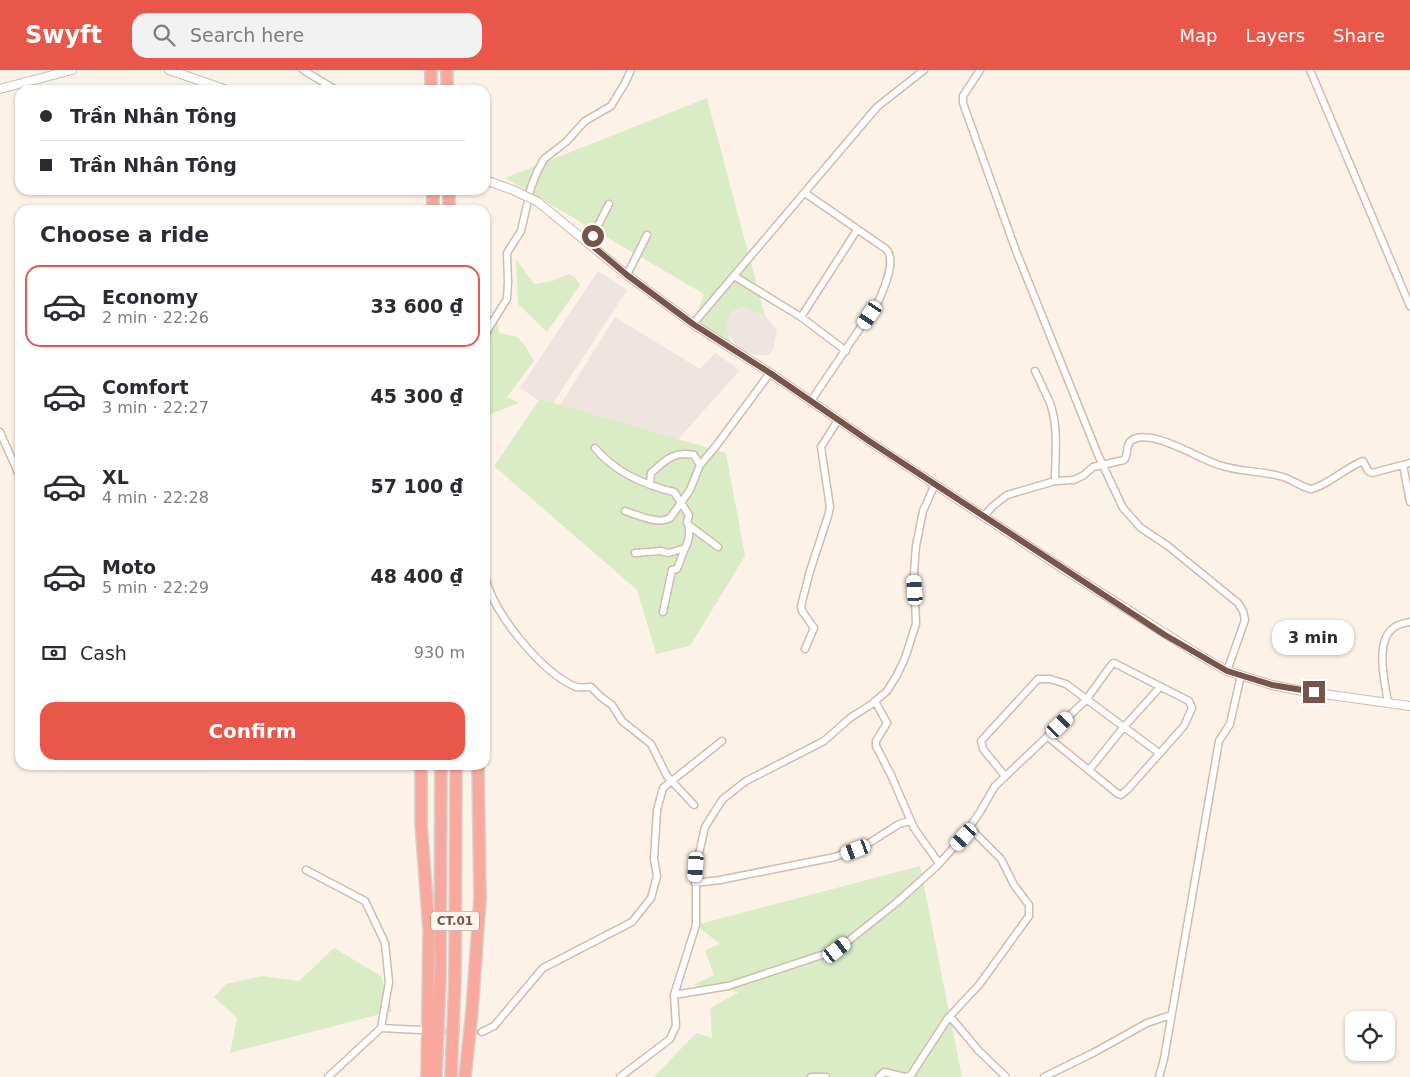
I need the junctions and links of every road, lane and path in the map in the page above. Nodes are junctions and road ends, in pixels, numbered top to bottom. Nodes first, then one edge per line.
1 (72, 70) edge
2 (169, 70) edge
3 (303, 70) edge
4 (431, 70) edge
5 (447, 70) edge
6 (631, 70) edge
7 (924, 70) edge
8 (980, 70) edge
9 (1310, 70) edge
10 (60, 72) edge
11 (212, 85) edge
12 (328, 85) edge
13 (431, 85) edge
14 (448, 85) edge
15 (0, 89) edge
16 (490, 182) edge
17 (805, 193) junction
18 (609, 204) dead end
19 (857, 230) junction
20 (647, 235) dead end
21 (589, 243) junction
22 (627, 275) junction
23 (734, 276) junction
24 (1410, 306) edge
25 (801, 317) junction
26 (693, 324) junction
27 (490, 326) edge
28 (846, 351) junction
29 (1035, 371) dead end
30 (770, 373) junction
31 (811, 401) junction
32 (838, 420) junction
33 (0, 432) edge
34 (595, 448) dead end
35 (1410, 463) edge
36 (1102, 464) junction
37 (700, 465) junction
38 (1403, 465) junction
39 (15, 466) edge
40 (1055, 482) junction
41 (650, 484) junction
42 (935, 484) junction
43 (680, 502) junction
44 (1410, 502) edge
45 (625, 511) dead end
46 (984, 516) junction
47 (690, 526) junction
48 (718, 547) dead end
49 (685, 548) junction
50 (635, 553) dead end
51 (490, 593) edge
52 (663, 612) dead end
53 (1410, 622) edge
54 (805, 649) dead end
55 (1227, 671) junction
56 (1241, 675) junction
57 (1160, 687) junction
58 (1086, 700) junction
59 (875, 701) junction
60 (1388, 703) junction
61 (1410, 706) edge
62 (1123, 728) junction
63 (1048, 737) junction
64 (722, 741) dead end
65 (1159, 754) junction
66 (421, 770) edge
67 (441, 770) edge
68 (456, 770) edge
69 (478, 770) edge
70 (1089, 770) junction
71 (1005, 776) junction
72 (671, 780) junction
73 (694, 805) dead end
74 (910, 821) junction
75 (970, 828) junction
76 (940, 863) junction
77 (306, 870) dead end
78 (695, 883) junction
79 (674, 995) junction
80 (1172, 1015) junction
81 (948, 1018) junction
82 (381, 1028) junction
83 (420, 1030) dead end
84 (482, 1032) tunnel mouth
85 (328, 1077) edge
86 (428, 1077) edge
87 (436, 1077) edge
88 (451, 1077) edge
89 (465, 1077) edge
90 (621, 1077) edge
91 (811, 1077) edge
92 (826, 1077) edge
93 (879, 1077) edge
94 (1006, 1077) edge
95 (1044, 1077) edge
96 (1159, 1077) edge

1 - 10 street
2 - 11 street
3 - 12 street
4 - 13 highway
5 - 14 highway
6 - 27 street
7 - 17 street
8 - 36 street
9 - 24 street
10 - 15 street
16 - 21 street, bridge
17 - 19 street
17 - 23 street
18 - 21 street
19 - 25 street
19 - 28 street
20 - 22 street
21 - 22 street
22 - 26 street
23 - 25 street
23 - 26 street
25 - 28 street
26 - 30 street
28 - 31 street
29 - 40 street
30 - 31 street
30 - 37 street
31 - 32 street
32 - 42 street
32 - 54 street
33 - 39 street
34 - 41 street
35 - 38 street
36 - 38 street
36 - 40 street
36 - 55 street
37 - 41 street
37 - 43 street
38 - 44 street
40 - 46 street
41 - 43 street
42 - 46 street
42 - 59 street
43 - 45 street
43 - 47 street
46 - 55 street
47 - 48 street
47 - 49 street
49 - 50 street
49 - 52 street
51 - 72 street
53 - 60 street
55 - 56 street
56 - 60 street
56 - 80 street
57 - 58 street
57 - 62 street
57 - 65 street
58 - 62 street
58 - 63 street
58 - 71 street
59 - 74 street
59 - 78 street
60 - 61 street
62 - 65 street
62 - 70 street
63 - 70 street
63 - 71 street
64 - 72 street
65 - 70 street
66 - 86 highway
67 - 87 highway, CT.01
68 - 88 highway, CT.01
69 - 89 highway
71 - 75 street
72 - 73 street
72 - 84 street
74 - 76 street
74 - 78 street
75 - 76 street
75 - 81 street
76 - 79 street
77 - 82 street
78 - 79 street
79 - 90 street
80 - 95 street
80 - 96 street
81 - 93 street
81 - 94 street
82 - 83 street
82 - 85 street
91 - 92 street

